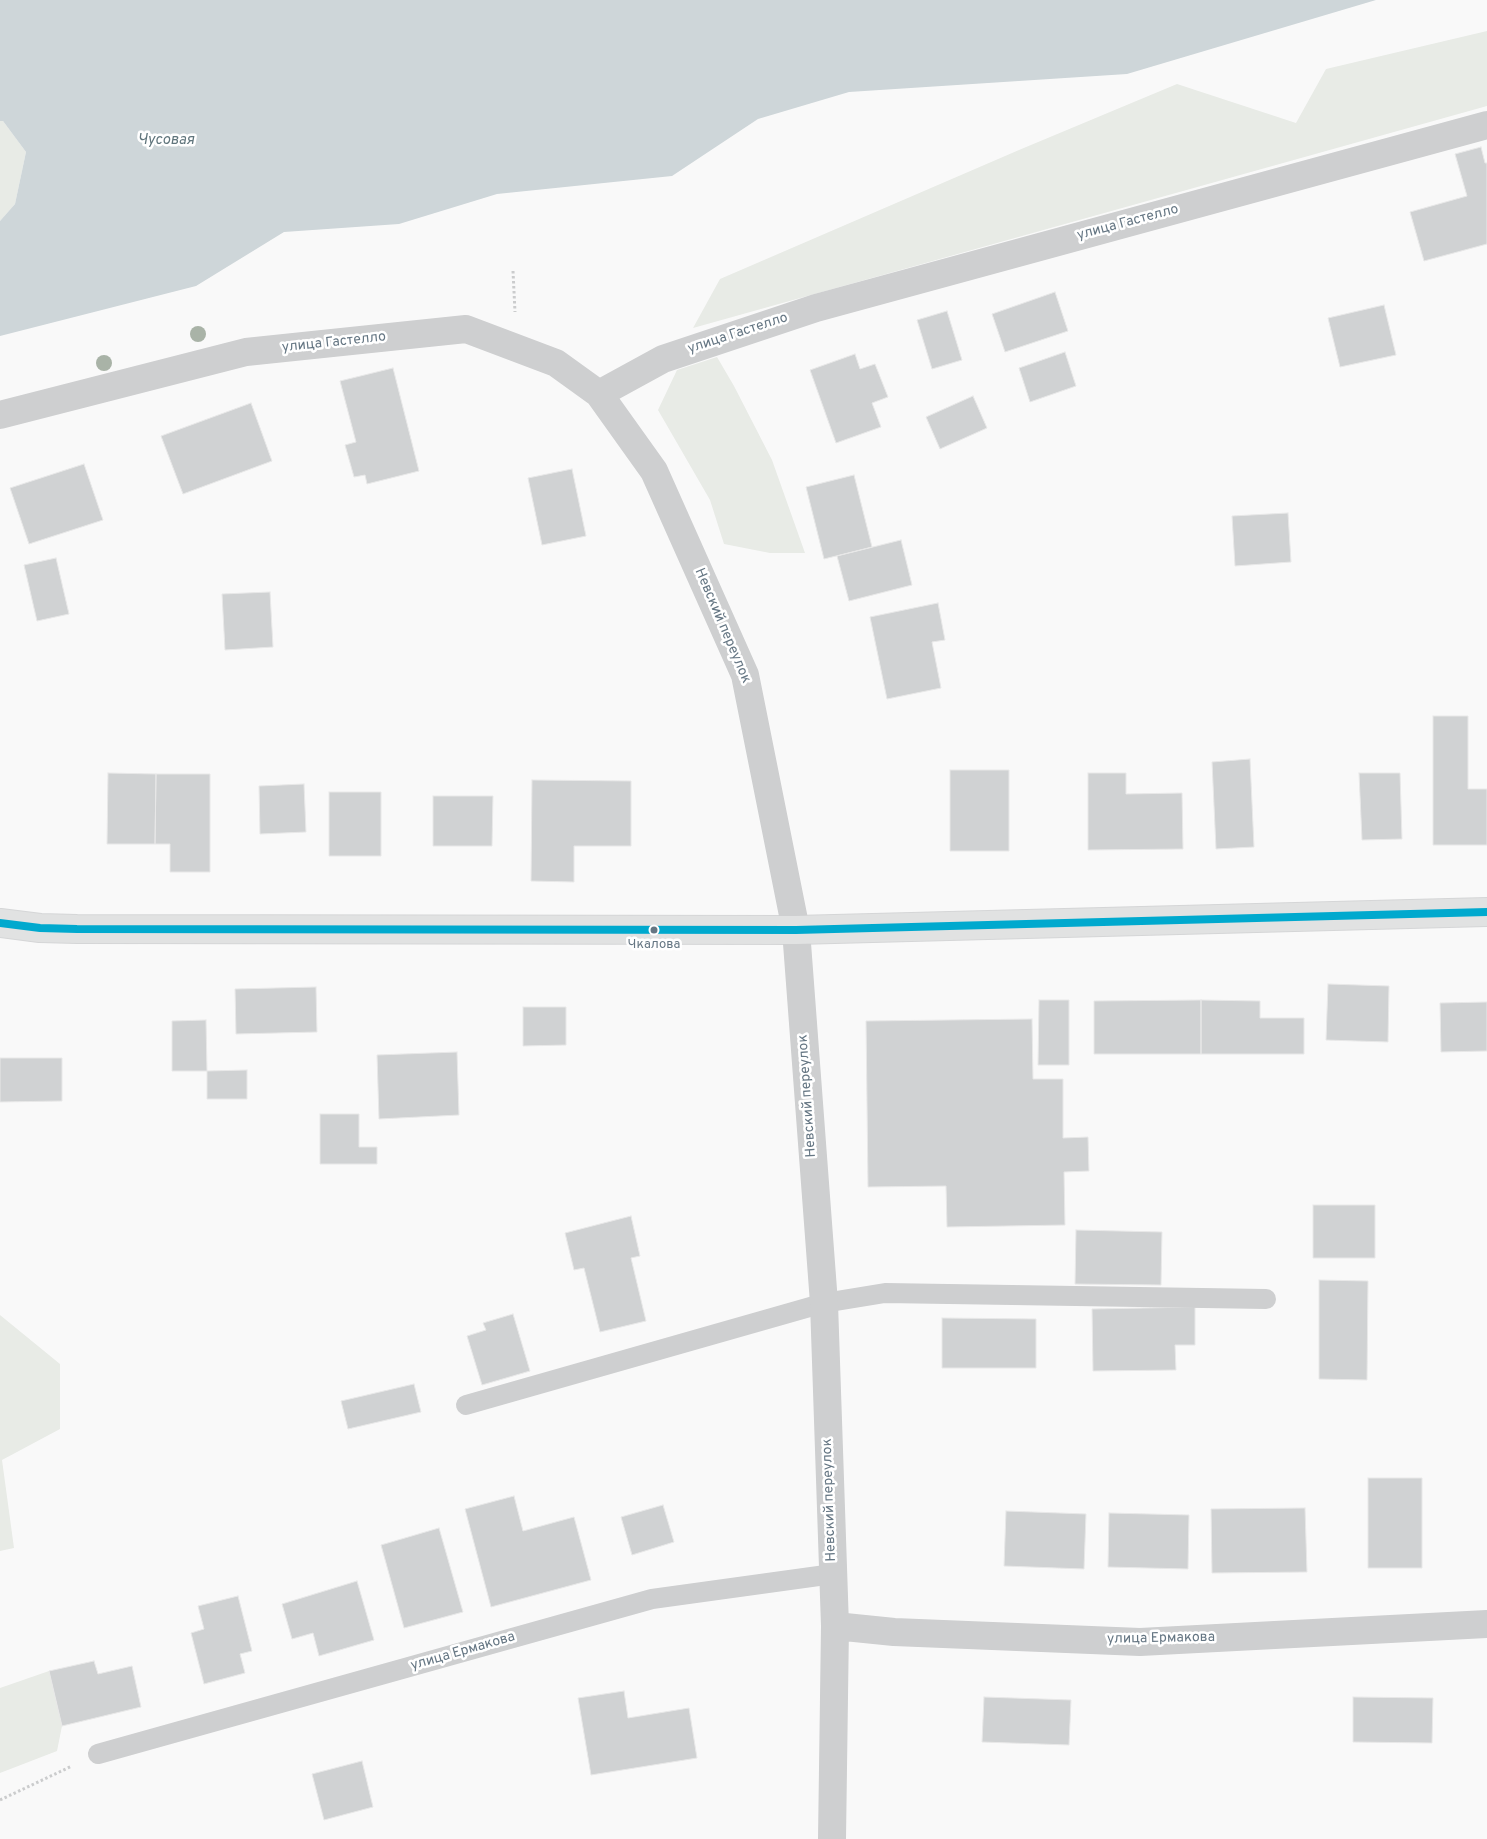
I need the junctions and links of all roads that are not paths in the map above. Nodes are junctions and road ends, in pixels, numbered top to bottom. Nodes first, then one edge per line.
1 (1487, 125) edge
2 (599, 394) junction
3 (0, 416) edge
4 (1487, 912) edge
5 (0, 923) edge
6 (796, 930) junction
7 (1266, 1299) dead end
8 (824, 1304) junction
9 (466, 1405) dead end
10 (832, 1574) junction
11 (1487, 1624) edge
12 (835, 1626) junction
13 (98, 1754) road end
14 (832, 1839) edge

1 - 2 street, улица Гастелло
2 - 3 street, улица Гастелло
2 - 6 street, Невский переулок
4 - 6 street
5 - 6 street
6 - 8 street, Невский переулок
7 - 8 lane
8 - 9 lane
8 - 10 street, Невский переулок
10 - 12 street, Невский переулок
10 - 13 lane, улица Ермакова
11 - 12 street, улица Ермакова
12 - 14 street, Невский переулок

